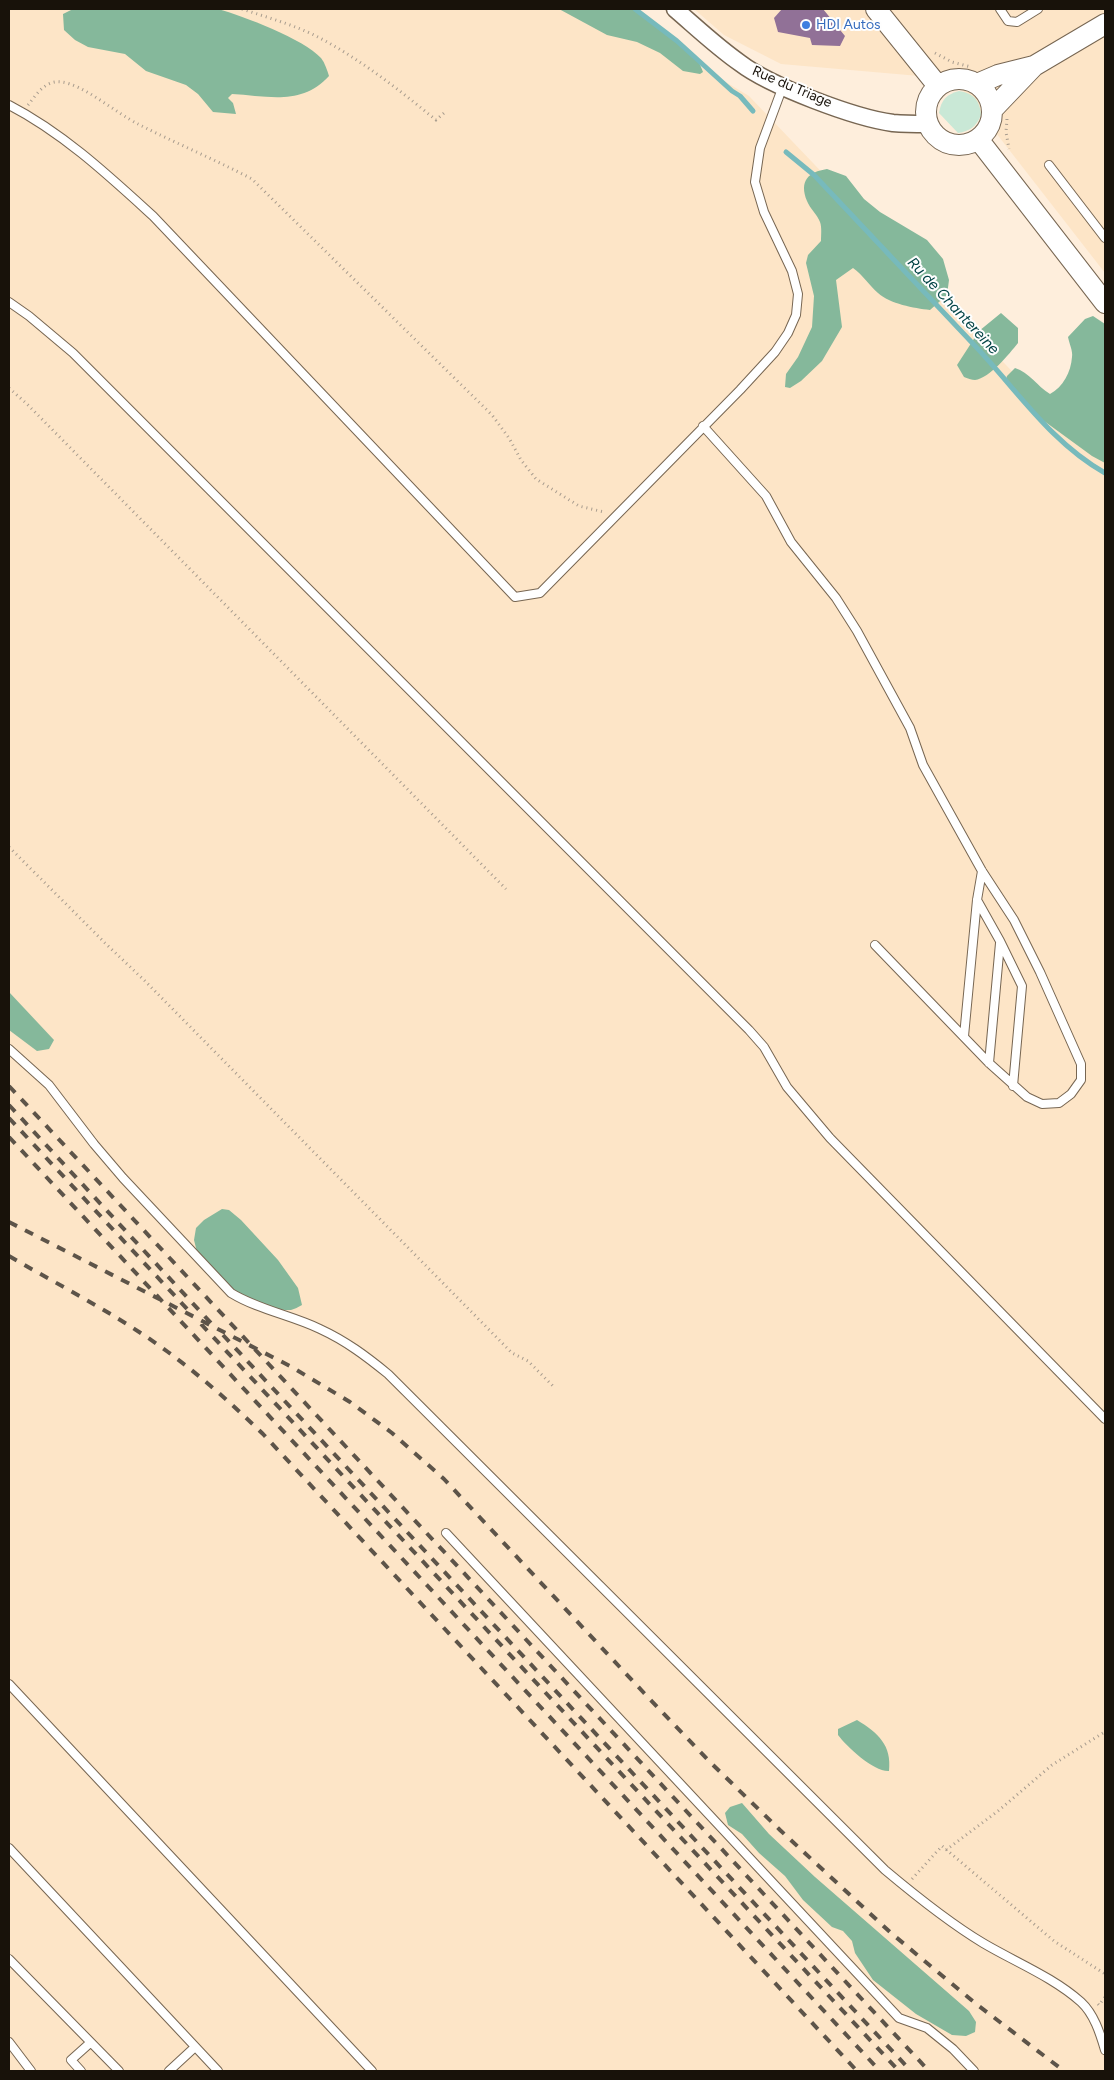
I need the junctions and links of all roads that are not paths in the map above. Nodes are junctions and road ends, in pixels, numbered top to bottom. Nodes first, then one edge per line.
1 (675, 9) edge
2 (876, 9) edge
3 (1000, 9) edge
4 (1038, 9) edge
5 (1105, 24) edge
6 (1034, 66) junction
7 (978, 76) junction
8 (783, 86) junction
9 (938, 86) junction
10 (9, 105) edge
11 (992, 110) junction
12 (928, 124) junction
13 (978, 139) junction
14 (1049, 165) dead end
15 (1105, 238) edge
16 (1103, 297) edge
17 (9, 302) edge
18 (703, 426) junction
19 (982, 871) junction
20 (976, 900) junction
21 (1000, 941) junction
22 (875, 945) dead end
23 (964, 1036) junction
24 (9, 1049) edge
25 (989, 1063) junction
26 (1013, 1086) junction
27 (1105, 1419) edge
28 (446, 1533) dead end
29 (9, 1684) edge
30 (9, 1848) edge
31 (9, 1959) edge
32 (9, 2042) edge
33 (90, 2043) junction
34 (195, 2047) junction
35 (1105, 2050) edge
36 (30, 2071) edge
37 (81, 2071) edge
38 (118, 2071) edge
39 (169, 2071) edge
40 (218, 2071) edge
41 (372, 2071) edge
42 (974, 2071) edge

1 - 8 street, Rue du Triage
2 - 9 street
3 - 4 lane
5 - 6 street
6 - 7 street
6 - 11 street
7 - 9 street
7 - 11 street
8 - 12 street, Rue du Triage
8 - 18 lane
9 - 12 street
10 - 18 lane
11 - 13 street
12 - 13 street
13 - 16 street
14 - 15 lane
17 - 27 lane
18 - 19 lane
19 - 20 lane
19 - 26 lane
20 - 21 lane
20 - 23 lane
21 - 25 lane
21 - 26 lane
22 - 23 lane
23 - 25 lane
24 - 35 lane
25 - 26 lane
28 - 42 lane
29 - 41 lane
30 - 34 lane
31 - 33 lane
32 - 36 lane
33 - 37 lane
33 - 38 lane
34 - 39 lane
34 - 40 lane

